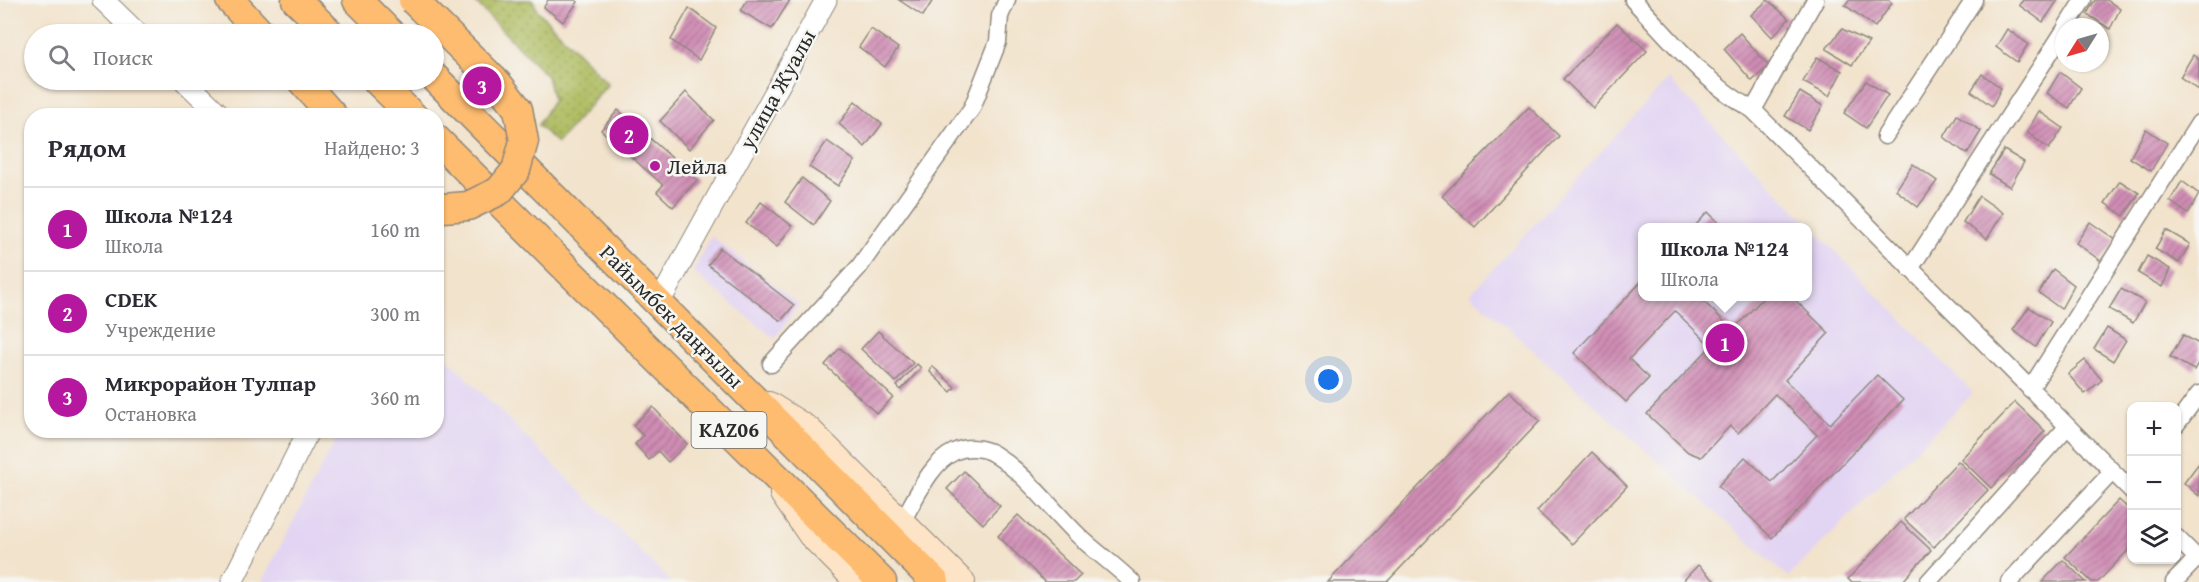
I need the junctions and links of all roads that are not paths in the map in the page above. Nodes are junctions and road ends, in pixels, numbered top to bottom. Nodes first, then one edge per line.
1 (103, 0) edge
2 (230, 0) edge
3 (296, 0) edge
4 (357, 0) edge
5 (413, 0) edge
6 (826, 0) edge
7 (1007, 0) edge
8 (1633, 0) edge
9 (1815, 0) edge
10 (1974, 0) edge
11 (2084, 0) edge
12 (2072, 18) edge
13 (128, 24) edge
14 (252, 24) edge
15 (321, 24) edge
16 (381, 24) edge
17 (437, 24) edge
18 (444, 31) edge
19 (2055, 44) edge
20 (444, 87) edge
21 (194, 90) edge
22 (310, 90) edge
23 (386, 90) edge
24 (212, 108) edge
25 (326, 108) edge
26 (405, 108) edge
27 (1753, 110) junction
28 (2199, 123) edge
29 (1885, 136) dead end
30 (444, 147) edge
31 (444, 208) edge
32 (1910, 269) junction
33 (658, 303) junction
34 (771, 364) dead end
35 (744, 389) junction
36 (2030, 389) junction
37 (2199, 394) edge
38 (2181, 418) edge
39 (2067, 427) junction
40 (305, 438) edge
41 (761, 462) junction
42 (2112, 471) junction
43 (2127, 486) edge
44 (902, 521) junction
45 (2181, 542) edge
46 (2198, 559) edge
47 (232, 582) edge
48 (857, 582) edge
49 (882, 582) edge
50 (935, 582) edge
51 (963, 582) edge
52 (1132, 582) edge
53 (1928, 582) edge
54 (2009, 582) edge
55 (2174, 582) edge

1 - 13 street
2 - 14 highway
3 - 15 highway
4 - 16 highway
5 - 17 highway, bridge
6 - 33 street, улица Жуалы
7 - 34 street
8 - 27 street
9 - 27 street
10 - 29 street
11 - 12 street
18 - 31 highway, bridge
19 - 32 street
20 - 33 highway, Райымбек даңғылы / KАZ06
21 - 24 street
22 - 25 highway
23 - 26 highway
27 - 32 street
28 - 36 street
30 - 41 highway, Райымбек даңғылы / KАZ06
32 - 36 street
33 - 35 highway, Райымбек даңғылы / KАZ06
35 - 44 main road
35 - 50 highway, Райымбек даңғылы / KАZ06
36 - 39 street
37 - 38 street
39 - 42 street
39 - 53 street
40 - 47 street
41 - 48 main road
41 - 49 highway, Райымбек даңғылы / KАZ06
42 - 43 street
42 - 54 street
44 - 51 main road
44 - 52 street
45 - 46 street
46 - 55 street

